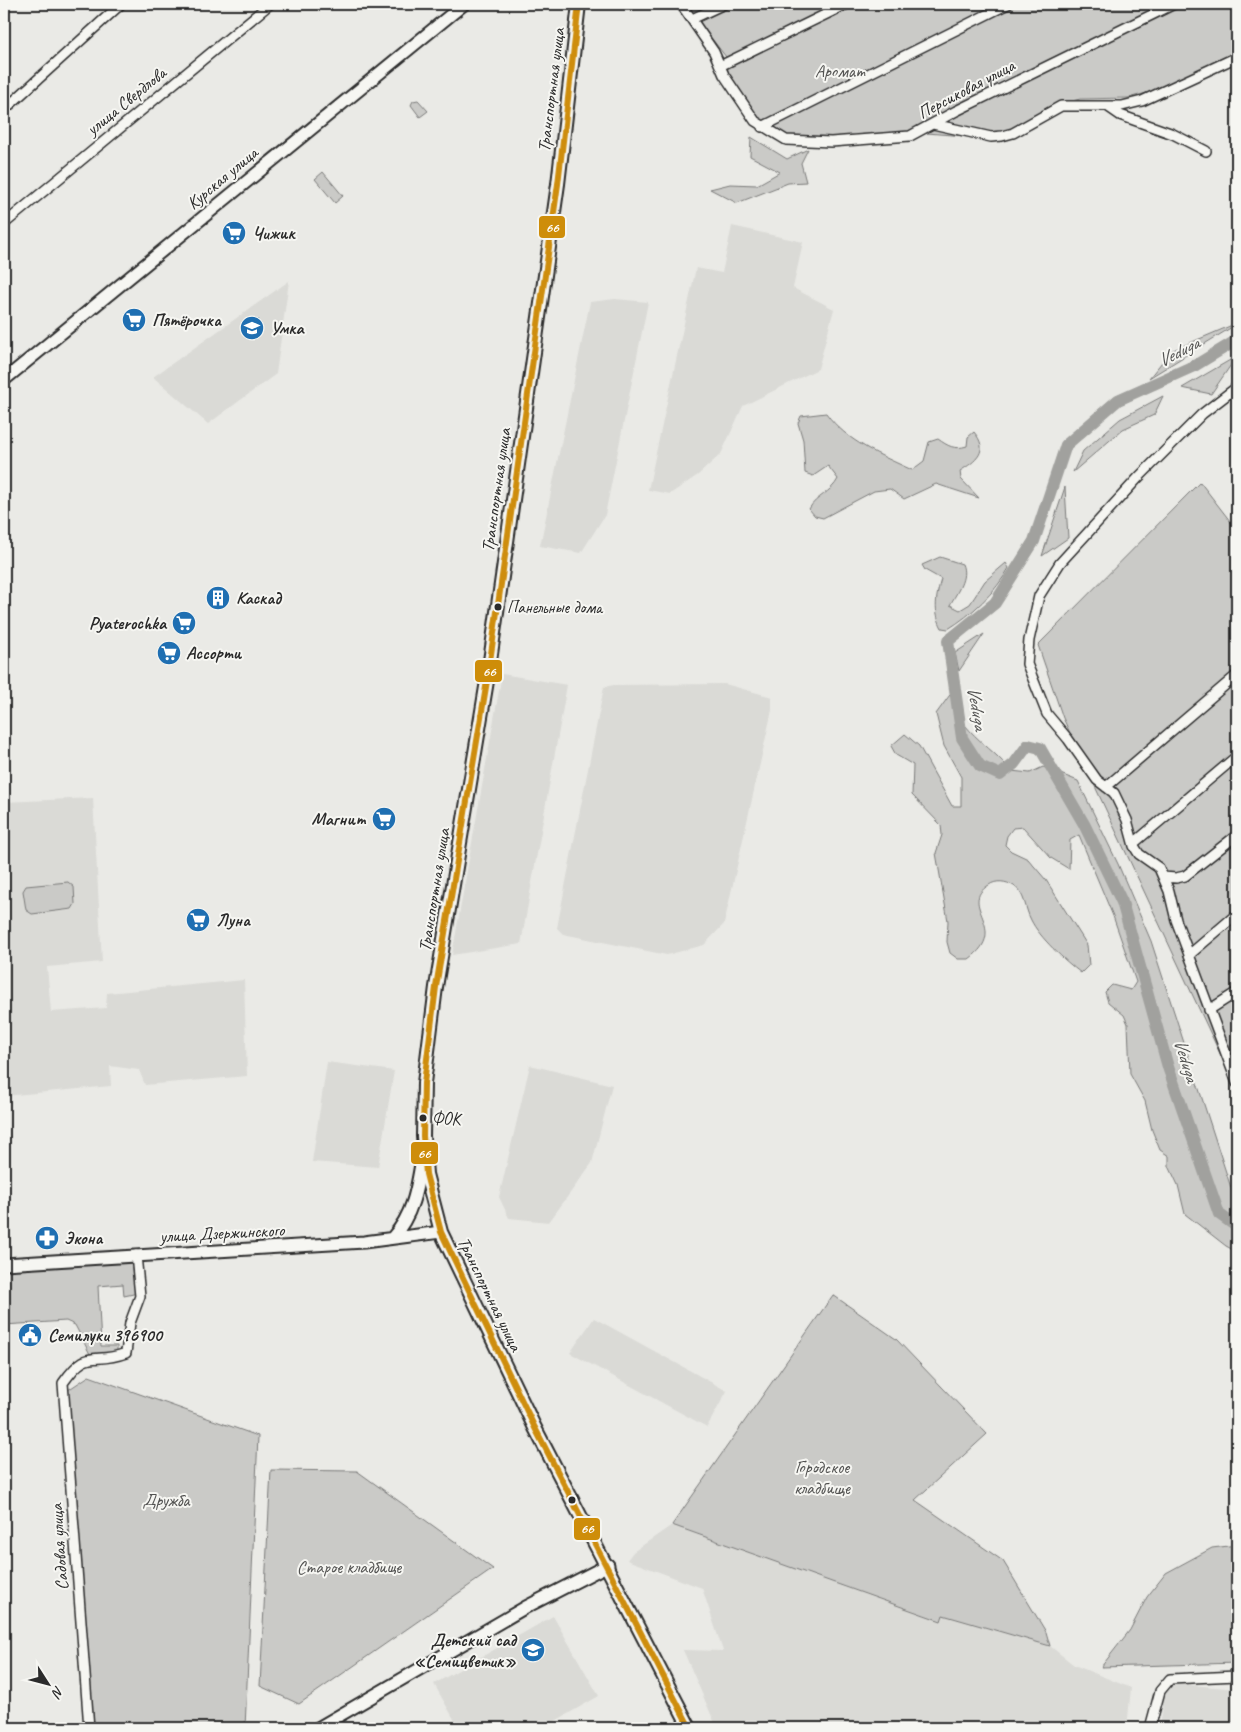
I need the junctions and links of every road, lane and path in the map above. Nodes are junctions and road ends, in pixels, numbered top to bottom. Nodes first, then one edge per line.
1 (120, 4) edge
2 (270, 4) edge
3 (464, 4) edge
4 (579, 4) edge
5 (681, 4) edge
6 (724, 4) edge
7 (848, 4) edge
8 (1008, 4) edge
9 (1174, 4) edge
10 (692, 19) junction
11 (1237, 57) edge
12 (720, 66) junction
13 (1107, 106) junction
14 (4, 110) edge
15 (933, 124) junction
16 (762, 127) junction
17 (1206, 151) dead end
18 (4, 224) edge
19 (4, 380) edge
20 (1237, 387) edge
21 (1237, 675) edge
22 (1237, 756) edge
23 (1106, 787) junction
24 (1237, 835) edge
25 (1134, 843) junction
26 (1163, 877) junction
27 (1237, 914) edge
28 (1189, 955) junction
29 (1237, 992) edge
30 (1209, 1010) junction
31 (1235, 1070) edge
32 (1237, 1083) edge
33 (424, 1147) junction
34 (441, 1232) junction
35 (392, 1238) junction
36 (136, 1255) junction
37 (4, 1264) edge
38 (608, 1565) junction
39 (1237, 1676) edge
40 (89, 1728) edge
41 (318, 1728) edge
42 (690, 1728) edge
43 (1150, 1728) edge

1 - 14 street
2 - 18 street, улица Свердлова
3 - 19 street, Курская улица
4 - 33 main road, Транспортная улица
5 - 10 street, Персиковая улица
6 - 10 street
7 - 12 street
8 - 16 street
9 - 15 street, Персиковая улица
10 - 12 street, Персиковая улица
11 - 13 street
12 - 16 street, Персиковая улица
13 - 15 street
13 - 17 street
15 - 16 street, Персиковая улица
20 - 23 street
21 - 23 street
22 - 25 street
23 - 25 street
24 - 26 street
25 - 26 street
26 - 28 street
27 - 28 street
28 - 30 street
29 - 30 street
30 - 31 street
31 - 32 street
33 - 34 main road, Транспортная улица
33 - 35 street
34 - 35 street, улица Дзержинского
34 - 38 main road, Транспортная улица
35 - 36 street, улица Дзержинского
36 - 37 street, улица Дзержинского
36 - 40 street, Садовая улица
38 - 41 street
38 - 42 main road, Транспортная улица
39 - 43 street

